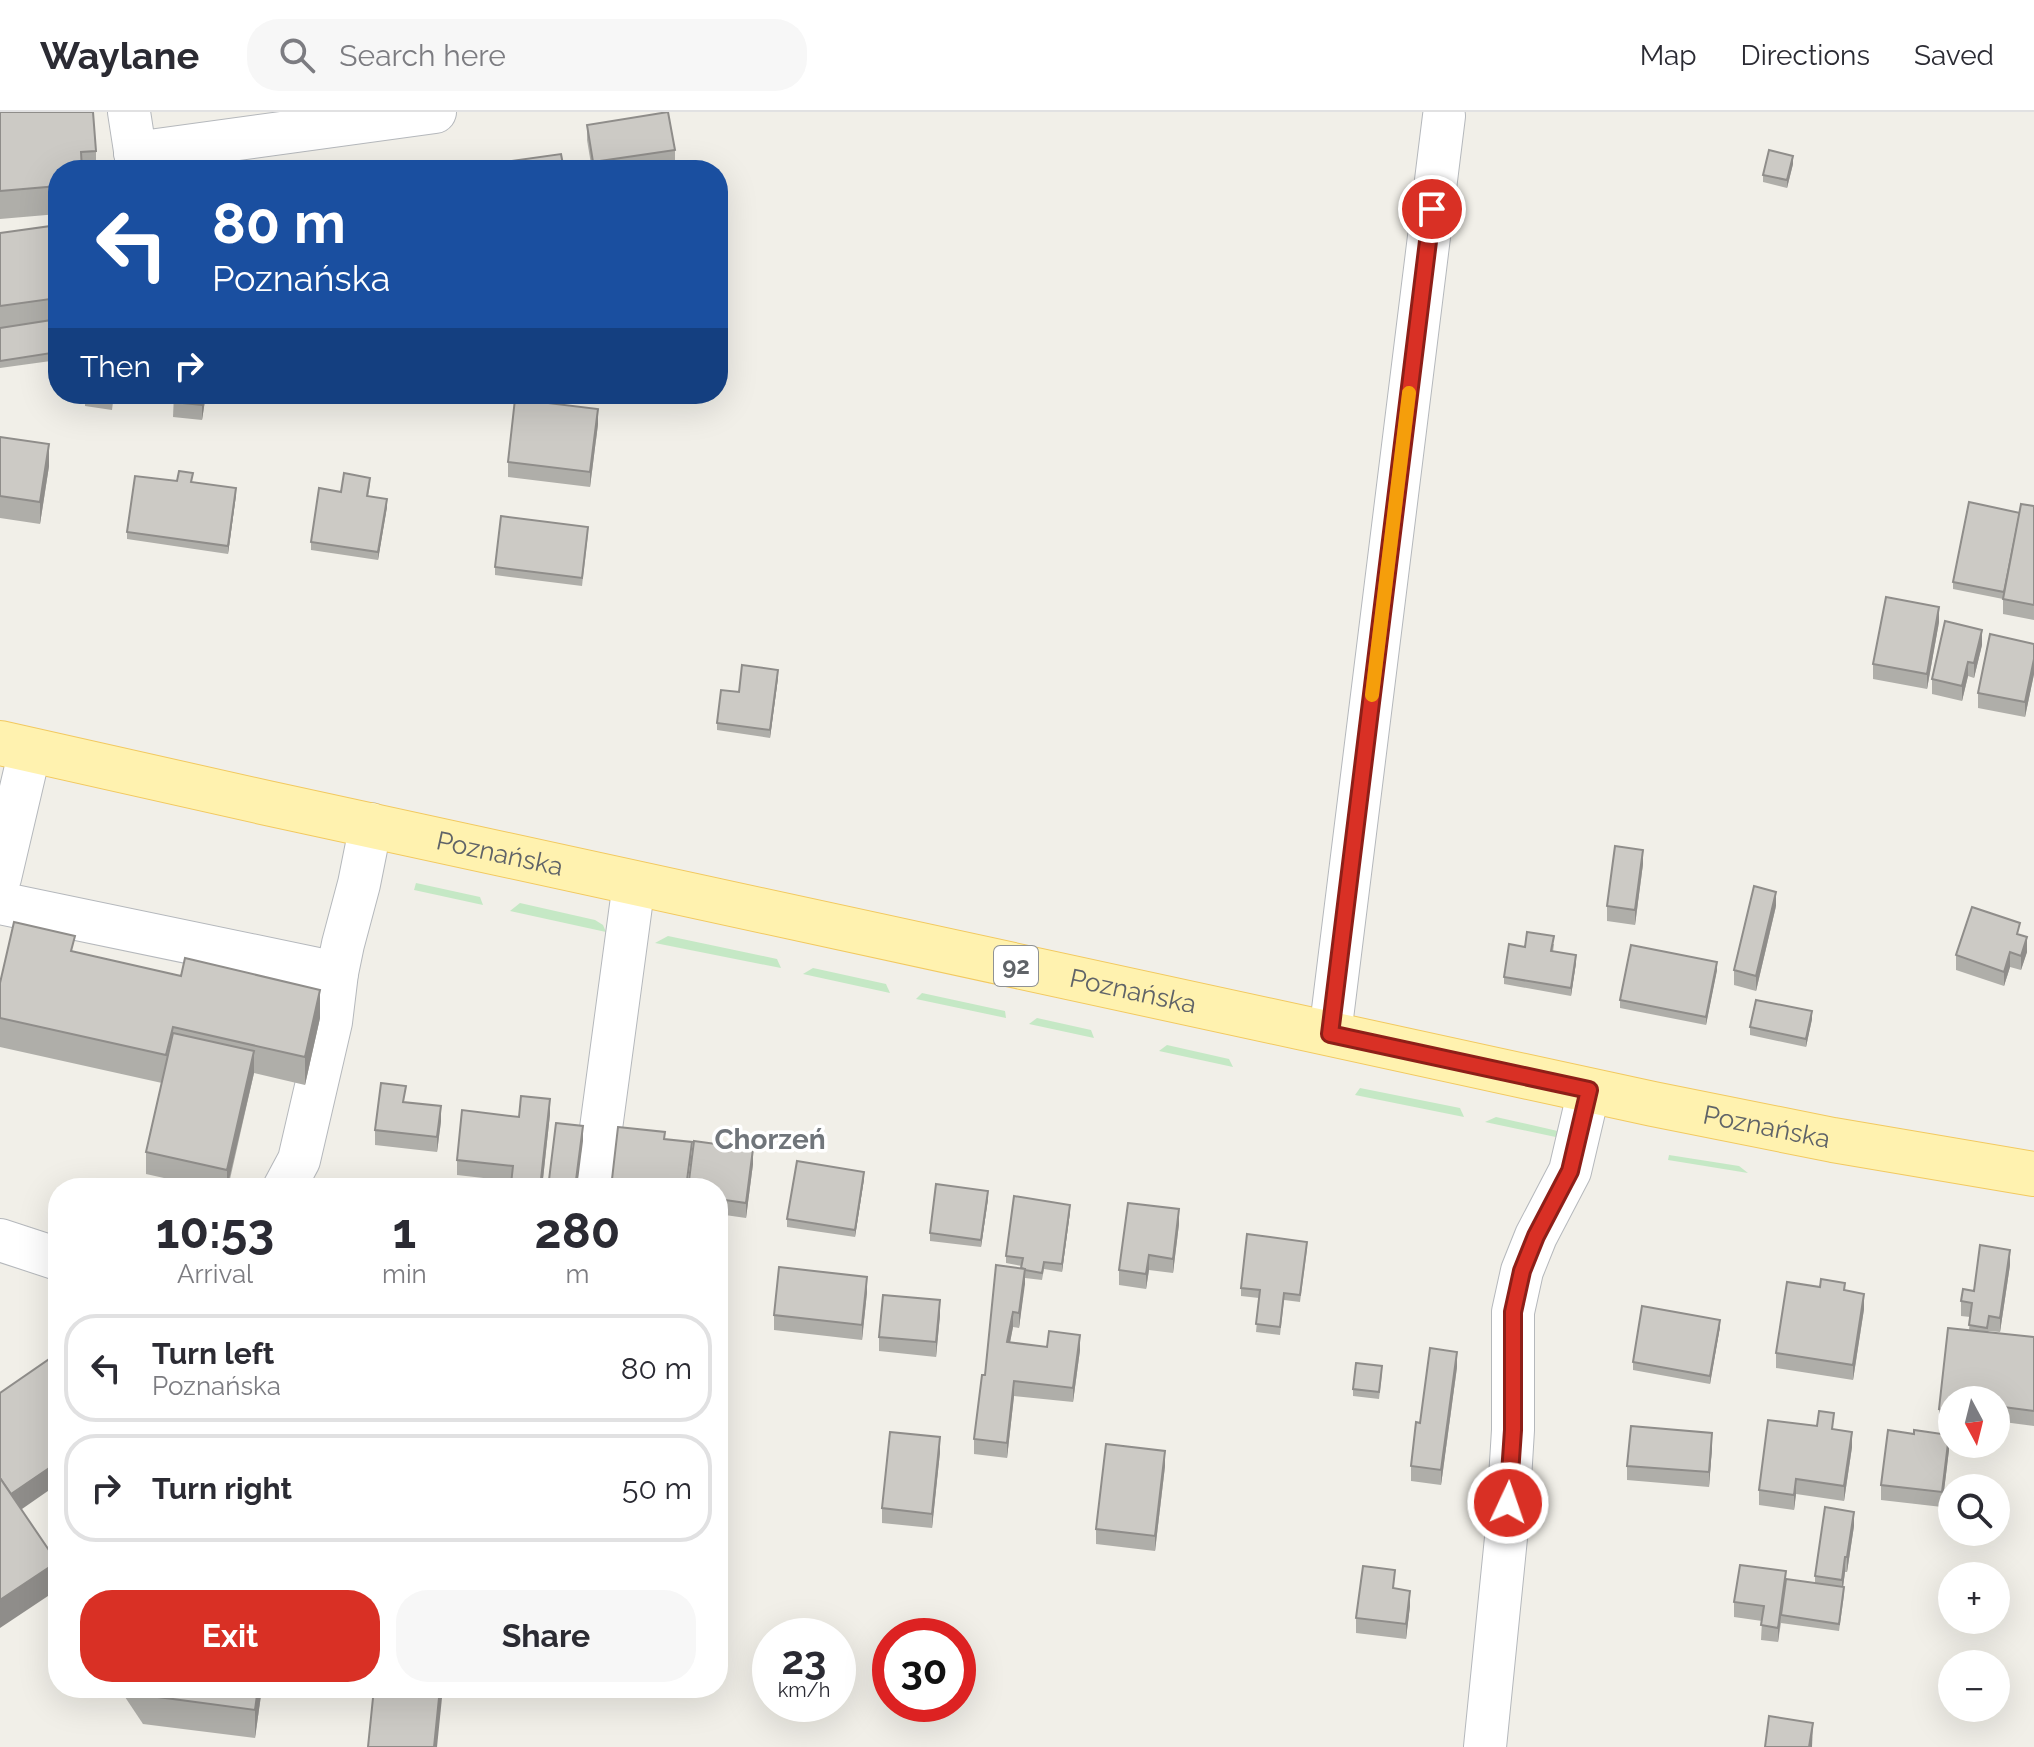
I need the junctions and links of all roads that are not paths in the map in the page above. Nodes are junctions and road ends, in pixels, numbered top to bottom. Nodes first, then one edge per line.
1 (129, 112) edge
2 (435, 112) edge
3 (1444, 116) dead end
4 (137, 160) edge
5 (149, 160) edge
6 (15, 747) edge
7 (371, 824) junction
8 (0, 878) edge
9 (634, 883) junction
10 (0, 903) edge
11 (337, 973) junction
12 (1330, 1034) junction
13 (1589, 1090) junction
14 (2034, 1174) edge
15 (289, 1178) edge
16 (594, 1178) edge
17 (0, 1240) edge
18 (48, 1256) edge
19 (1485, 1747) edge

1 - 4 street
2 - 5 street
3 - 12 street
6 - 7 main road, Poznańska / 92
6 - 8 street
7 - 9 main road, Poznańska / 92
7 - 11 street
9 - 12 main road, Poznańska / 92
9 - 16 street
10 - 11 street
11 - 15 street
12 - 13 main road, Poznańska / 92
13 - 14 main road, Poznańska / 92
13 - 19 street
17 - 18 street

